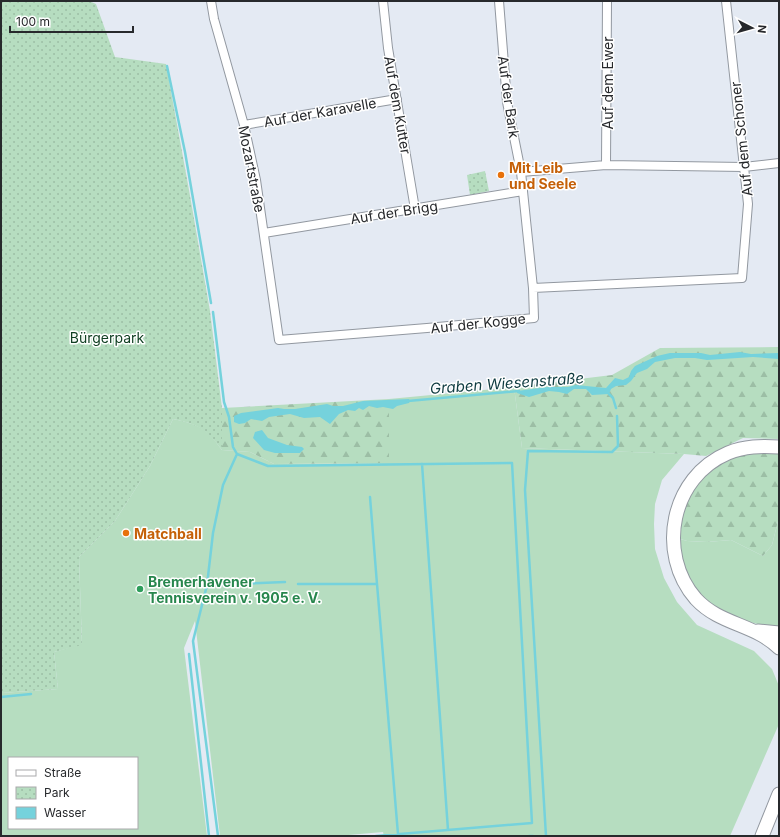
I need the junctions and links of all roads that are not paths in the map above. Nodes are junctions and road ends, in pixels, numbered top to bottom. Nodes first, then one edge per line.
1 (211, 1) edge
2 (383, 1) edge
3 (499, 1) edge
4 (607, 1) edge
5 (726, 1) edge
6 (397, 99) junction
7 (244, 125) junction
8 (779, 163) edge
9 (606, 166) junction
10 (744, 167) junction
11 (521, 172) junction
12 (523, 191) junction
13 (415, 209) junction
14 (264, 234) junction
15 (533, 288) junction
16 (279, 340) joint
17 (779, 447) edge
18 (752, 630) junction
19 (779, 633) edge
20 (779, 648) edge
21 (779, 794) edge
22 (762, 836) edge

1 - 7 street, Mozartstraße
2 - 6 street, Auf dem Kutter
3 - 11 street, Auf der Bark
4 - 9 street, Auf dem Ewer
5 - 10 street, Auf dem Schoner
6 - 7 street, Auf der Karavelle
6 - 13 street, Auf dem Kutter
7 - 14 street, Mozartstraße
8 - 10 street
9 - 10 street
9 - 11 street
10 - 15 street, Auf dem Schoner
11 - 12 street, Auf der Bark
12 - 13 street, Auf der Brigg
12 - 15 street, Auf der Bark
13 - 14 street, Auf der Brigg
14 - 16 street, Mozartstraße
15 - 16 street, Auf der Kogge
17 - 18 highway
18 - 19 highway
18 - 20 highway
21 - 22 highway

